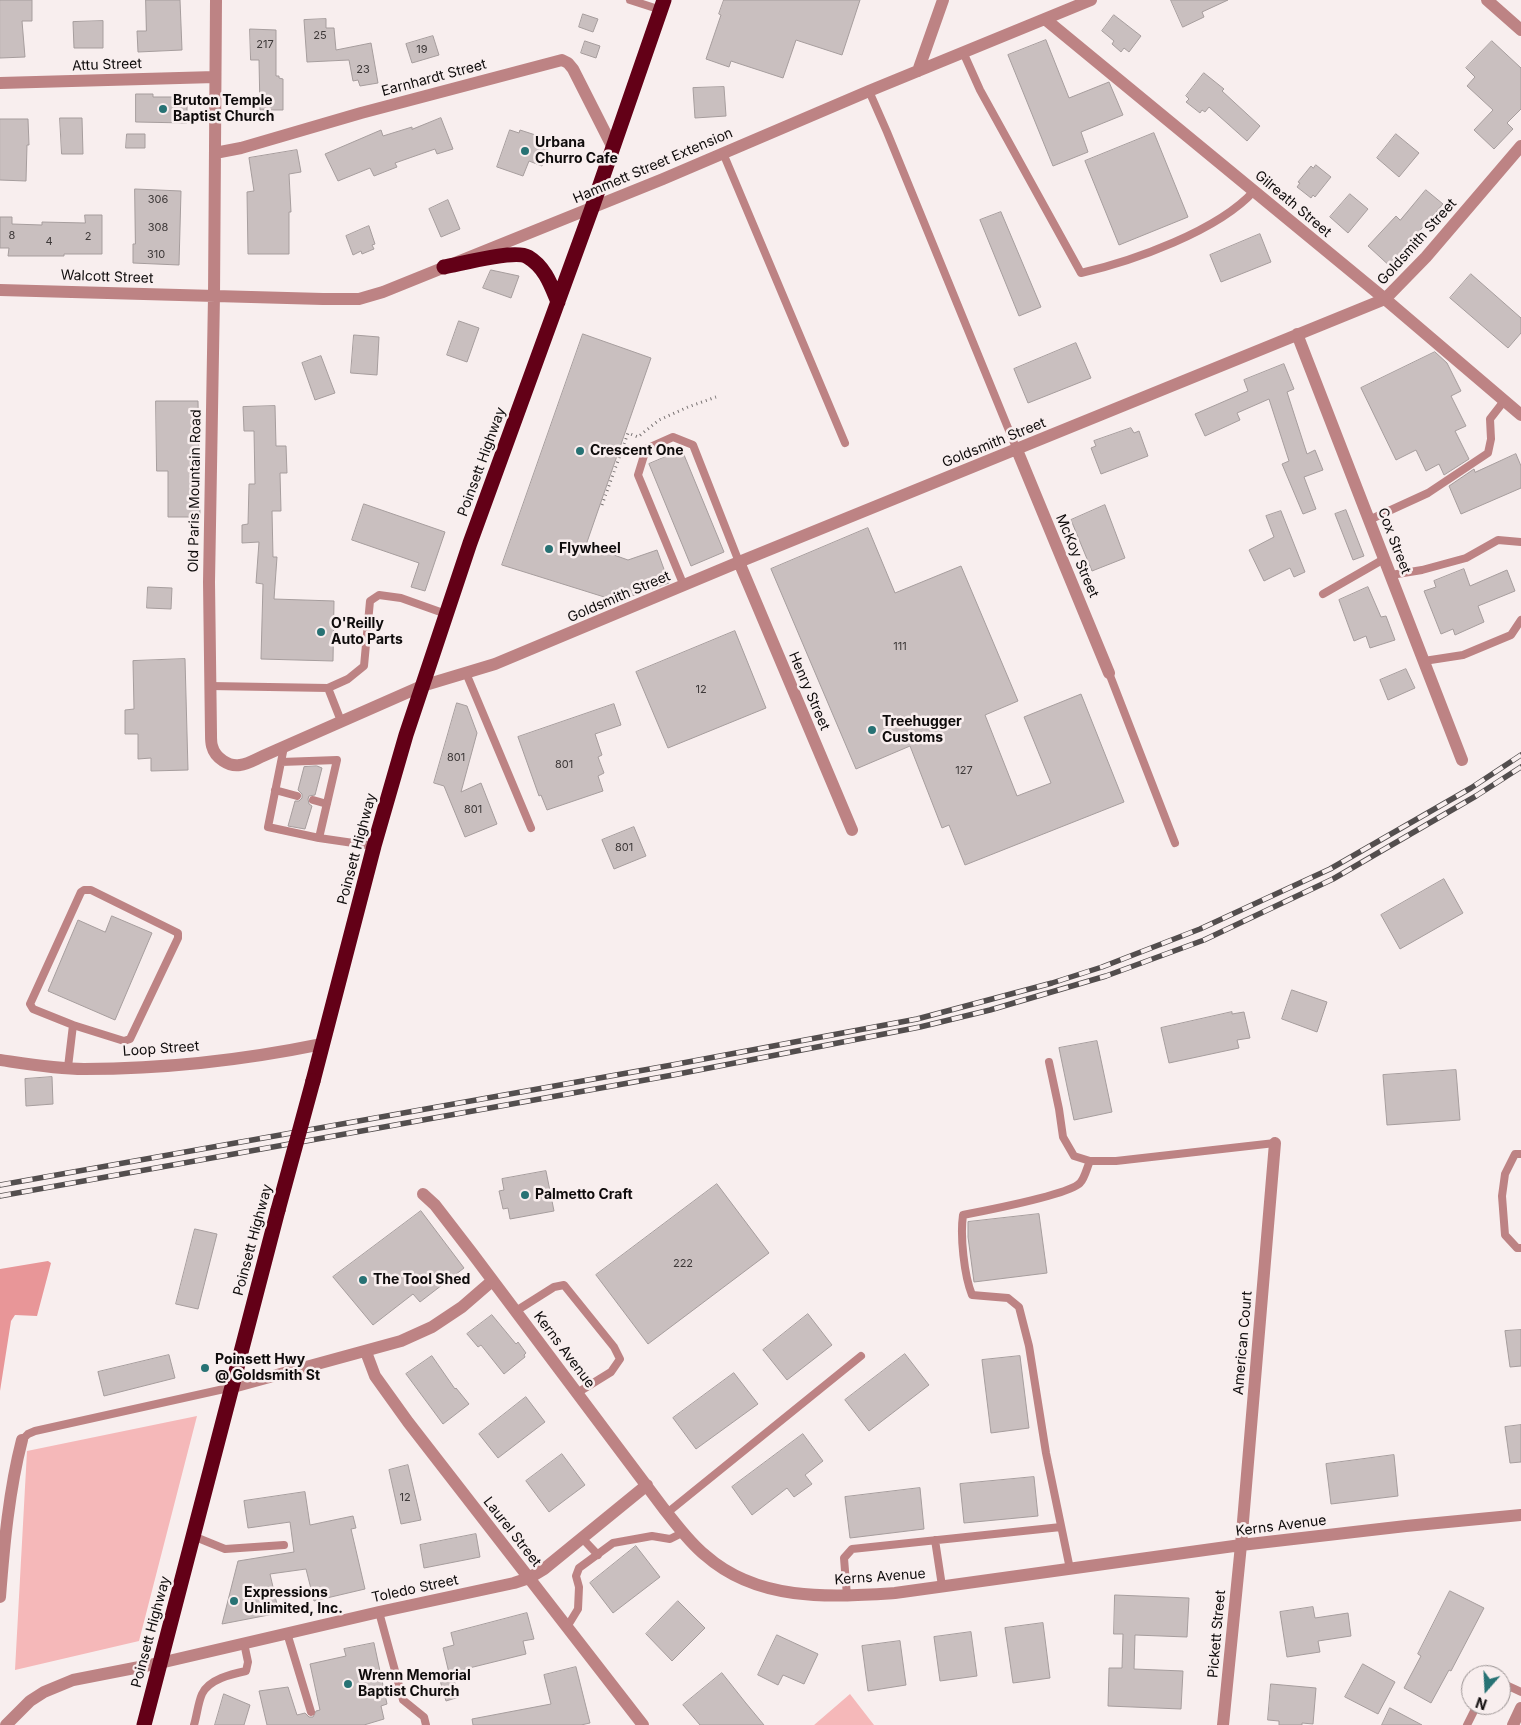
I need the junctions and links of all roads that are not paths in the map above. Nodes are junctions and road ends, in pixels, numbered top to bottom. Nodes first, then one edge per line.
1 (216, 0) edge
2 (630, 0) edge
3 (943, 0) edge
4 (1091, 0) edge
5 (1487, 0) edge
6 (662, 5) edge
7 (1045, 19) junction
8 (1521, 30) edge
9 (963, 52) junction
10 (918, 71) junction
11 (215, 77) junction
12 (0, 83) edge
13 (869, 91) junction
14 (1521, 146) edge
15 (613, 148) junction
16 (214, 153) junction
17 (724, 153) junction
18 (1254, 191) junction
19 (592, 208) junction
20 (444, 267) junction
21 (0, 290) edge
22 (214, 296) junction
23 (1385, 299) junction
24 (558, 302) junction
25 (1297, 334) junction
26 (1504, 401) junction
27 (1521, 415) edge
28 (844, 443) dead end
29 (1017, 450) junction
30 (1369, 520) junction
31 (1521, 542) edge
32 (1384, 559) junction
33 (739, 562) junction
34 (1390, 575) junction
35 (684, 586) junction
36 (1323, 594) dead end
37 (446, 614) junction
38 (1521, 620) edge
39 (1424, 661) junction
40 (466, 673) junction
41 (1109, 673) joint
42 (210, 686) junction
43 (422, 686) junction
44 (328, 688) junction
45 (341, 721) junction
46 (284, 747) junction
47 (1462, 760) dead end
48 (281, 762) junction
49 (276, 790) junction
50 (296, 796) dead end
51 (313, 800) dead end
52 (327, 804) junction
53 (531, 828) dead end
54 (852, 830) dead end
55 (320, 838) junction
56 (1175, 843) dead end
57 (374, 846) junction
58 (73, 1025) junction
59 (322, 1044) junction
60 (0, 1060) edge
61 (1049, 1062) dead end
62 (68, 1068) junction
63 (1275, 1143) joint
64 (1521, 1154) edge
65 (1090, 1161) junction
66 (423, 1194) dead end
67 (1521, 1248) edge
68 (492, 1281) junction
69 (516, 1311) junction
70 (366, 1352) junction
71 (862, 1356) dead end
72 (233, 1387) junction
73 (577, 1393) junction
74 (22, 1440) joint
75 (647, 1485) junction
76 (667, 1512) junction
77 (1521, 1515) edge
78 (1061, 1527) junction
79 (684, 1532) junction
80 (194, 1536) junction
81 (582, 1538) junction
82 (935, 1540) junction
83 (284, 1545) dead end
84 (1240, 1545) junction
85 (598, 1555) junction
86 (1070, 1569) junction
87 (529, 1578) junction
88 (942, 1586) junction
89 (847, 1596) junction
90 (0, 1597) edge
91 (379, 1612) junction
92 (567, 1627) junction
93 (287, 1633) junction
94 (244, 1643) junction
95 (160, 1663) junction
96 (1521, 1708) edge
97 (311, 1712) dead end
98 (6, 1725) edge
99 (144, 1725) edge
100 (194, 1725) edge
101 (426, 1725) edge
102 (643, 1725) edge
103 (1224, 1725) edge
104 (1513, 1725) edge

1 - 11 street, Old Paris Mountain Road
2 - 6 lane
3 - 10 street
4 - 7 street, Hammett Street Extension
5 - 8 street
6 - 15 highway, Poinsett Highway
7 - 9 street, Hammett Street Extension
7 - 18 street, Gilreath Street
9 - 10 street, Hammett Street Extension
9 - 18 lane
10 - 13 street, Hammett Street Extension
11 - 12 street, Attu Street
11 - 16 street, Old Paris Mountain Road
13 - 17 street, Hammett Street Extension
13 - 29 lane
14 - 23 street, Goldsmith Street
15 - 16 street, Earnhardt Street
15 - 19 highway, Poinsett Highway
16 - 22 street, Old Paris Mountain Road
17 - 19 street, Hammett Street Extension
17 - 28 lane
18 - 23 street, Gilreath Street
19 - 20 street, Hammett Street Extension
19 - 24 highway, Poinsett Highway
20 - 22 street, Hammett Street Extension
20 - 24 highway
21 - 22 street, Walcott Street
22 - 42 street, Old Paris Mountain Road
23 - 25 street, Goldsmith Street
23 - 26 street, Gilreath Street
24 - 37 highway, Poinsett Highway
25 - 29 street, Goldsmith Street
25 - 30 street, Cox Street
26 - 27 street, Gilreath Street
26 - 30 lane
29 - 33 street, Goldsmith Street
29 - 41 street, McKoy Street
30 - 32 street, Cox Street
31 - 34 lane
32 - 34 street, Cox Street
32 - 36 lane
33 - 35 street, Goldsmith Street
33 - 35 lane
33 - 54 street, Henry Street
34 - 39 street, Cox Street
35 - 40 street, Goldsmith Street
37 - 43 highway, Poinsett Highway
37 - 44 lane
38 - 39 lane
39 - 47 street, Cox Street
40 - 43 street, Goldsmith Street
40 - 53 lane
41 - 56 lane
42 - 44 lane
42 - 46 street, Old Paris Mountain Road
43 - 45 street, Old Paris Mountain Road
43 - 57 highway, Poinsett Highway
44 - 45 lane
45 - 46 street, Old Paris Mountain Road
46 - 48 lane
48 - 49 lane
48 - 52 lane
49 - 50 lane
49 - 55 lane
51 - 52 lane
52 - 55 lane
55 - 57 lane
57 - 59 highway, Poinsett Highway
58 - 58 lane
58 - 62 lane
59 - 62 street, Loop Street
59 - 72 highway, Poinsett Highway, bridge
60 - 62 street, Loop Street
61 - 65 lane
63 - 65 lane
63 - 84 street, American Court
64 - 67 lane
65 - 78 lane
66 - 68 street, Kerns Avenue
68 - 69 street, Kerns Avenue
68 - 70 street
69 - 73 street, Kerns Avenue
69 - 73 lane
70 - 72 street
70 - 87 street, Laurel Street
71 - 76 lane
72 - 74 lane
72 - 80 highway, Poinsett Highway
73 - 75 street, Kerns Avenue
74 - 90 street
75 - 76 street, Kerns Avenue
75 - 81 street, Toledo Street
76 - 79 street, Kerns Avenue
77 - 84 street, Kerns Avenue
78 - 82 lane
78 - 86 lane
79 - 85 lane
79 - 89 street, Kerns Avenue
80 - 83 lane
80 - 95 highway, Poinsett Highway
81 - 85 lane
81 - 87 street, Toledo Street
82 - 88 lane
82 - 89 lane
84 - 86 street, Kerns Avenue
84 - 103 street, Pickett Street
85 - 92 lane
86 - 88 street, Kerns Avenue
87 - 91 street, Toledo Street
87 - 92 street, Laurel Street
88 - 89 street, Kerns Avenue
91 - 93 street, Toledo Street
91 - 101 lane
92 - 102 street, Laurel Street
93 - 94 street, Toledo Street
93 - 97 lane
94 - 95 street, Toledo Street
94 - 100 lane
95 - 98 street, Toledo Street
95 - 99 highway, Poinsett Highway
96 - 104 street

